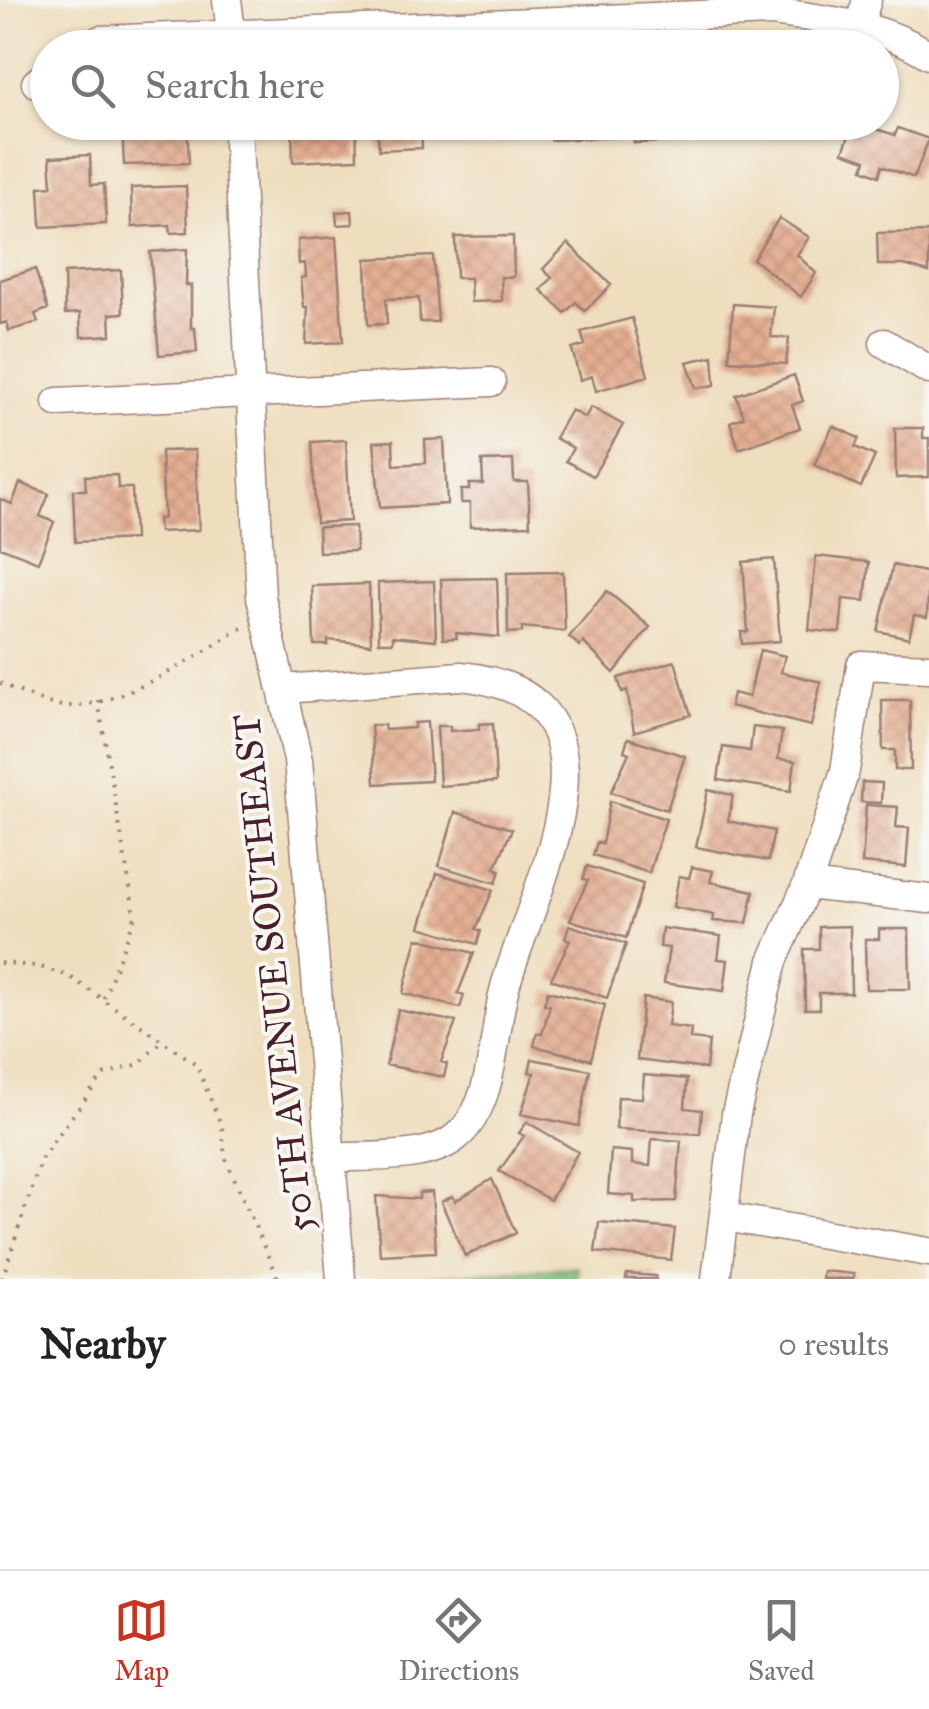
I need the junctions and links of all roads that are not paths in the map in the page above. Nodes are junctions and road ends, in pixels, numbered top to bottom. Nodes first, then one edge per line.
1 (227, 0) edge
2 (863, 13) edge
3 (231, 30) edge
4 (437, 30) edge
5 (886, 30) edge
6 (899, 39) edge
7 (929, 55) edge
8 (238, 140) edge
9 (884, 343) dead end
10 (929, 370) edge
11 (491, 382) dead end
12 (251, 393) junction
13 (57, 402) dead end
14 (929, 668) edge
15 (283, 689) junction
16 (807, 884) junction
17 (929, 900) edge
18 (330, 1158) junction
19 (725, 1217) junction
20 (928, 1244) edge
21 (341, 1279) edge
22 (716, 1279) edge

1 - 3 street
2 - 4 street
2 - 5 street
6 - 7 street
8 - 12 street, 50TH AVENUE SOUTHEAST
9 - 10 street
11 - 12 street
12 - 13 street
12 - 15 street, 50TH AVENUE SOUTHEAST
14 - 16 street
15 - 18 street, 50TH AVENUE SOUTHEAST
15 - 18 street
16 - 17 street
16 - 19 street
18 - 21 street, 50TH AVENUE SOUTHEAST
19 - 20 street
19 - 22 street

